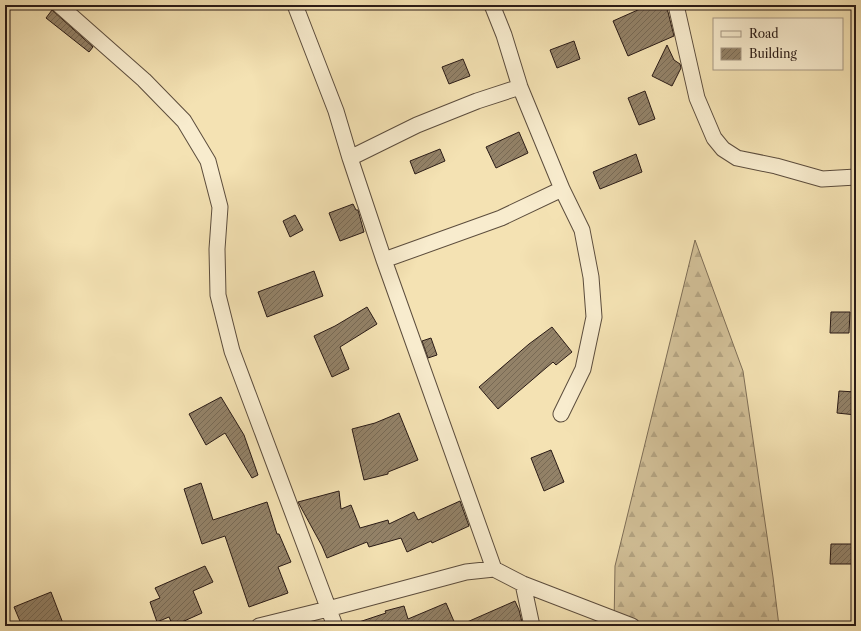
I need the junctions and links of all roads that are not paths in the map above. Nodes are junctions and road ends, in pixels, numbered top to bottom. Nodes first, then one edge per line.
1 (59, 5) edge
2 (295, 5) edge
3 (492, 5) edge
4 (676, 5) edge
5 (520, 87) junction
6 (350, 158) junction
7 (856, 177) edge
8 (562, 189) junction
9 (384, 260) junction
10 (561, 414) dead end
11 (494, 570) junction
12 (523, 584) junction
13 (328, 609) junction
14 (259, 626) edge
15 (335, 626) edge
16 (532, 626) edge
17 (632, 626) edge

1 - 13 street
2 - 6 street
3 - 5 street
4 - 7 street
5 - 6 street
5 - 8 street
6 - 9 street
8 - 9 street
8 - 10 street
9 - 11 street
11 - 12 street
11 - 13 street
12 - 16 street
12 - 17 street
13 - 14 street
13 - 15 street

